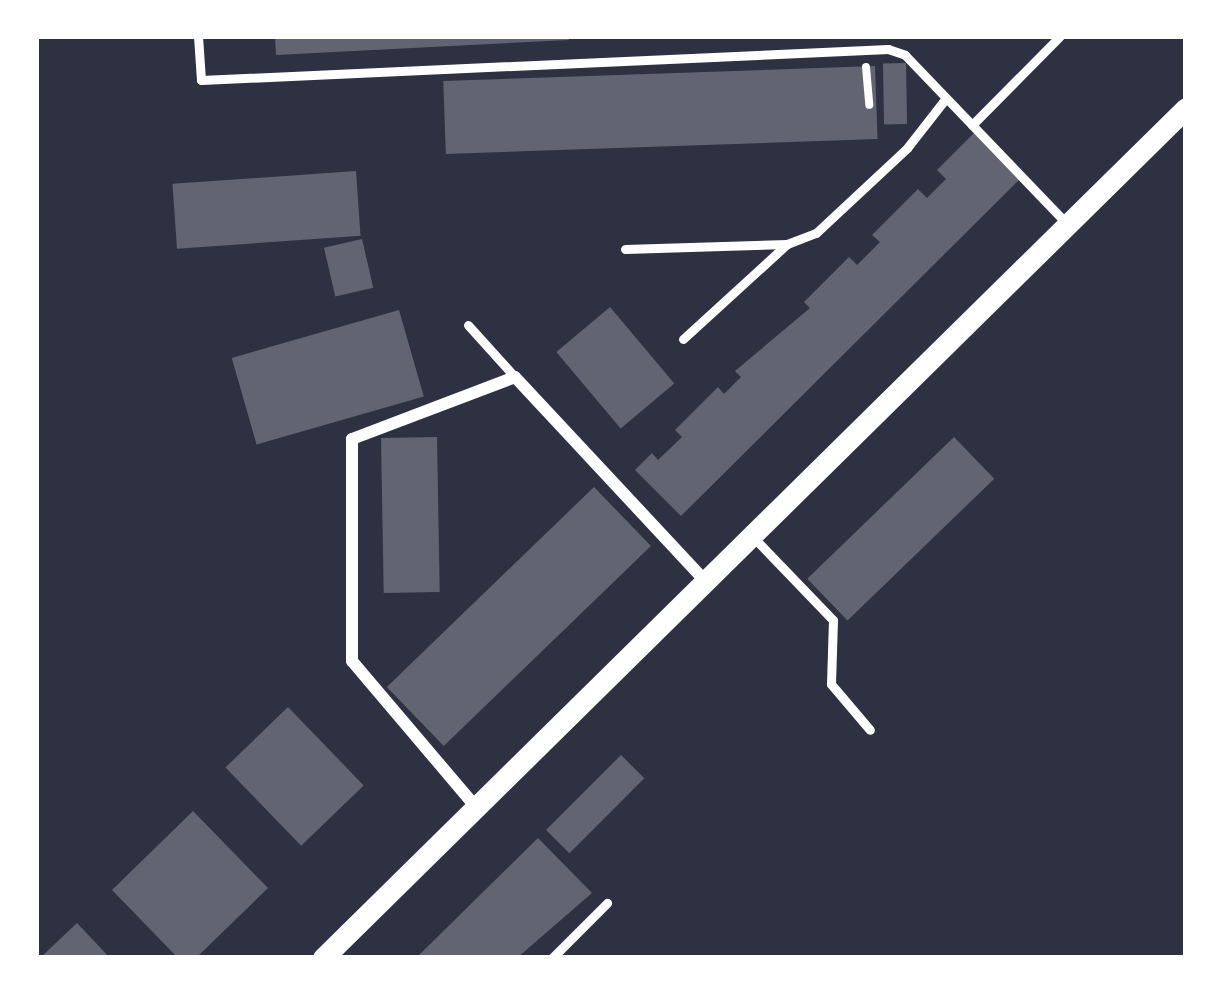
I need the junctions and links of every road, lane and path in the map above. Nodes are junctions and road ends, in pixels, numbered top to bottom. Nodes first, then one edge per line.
1 (198, 36) edge
2 (770, 36) edge
3 (1060, 36) edge
4 (771, 54) junction
5 (866, 66) dead end
6 (946, 98) junction
7 (869, 105) dead end
8 (1186, 108) edge
9 (972, 125) junction
10 (1065, 222) junction
11 (787, 244) junction
12 (625, 249) dead end
13 (468, 326) dead end
14 (683, 339) dead end
15 (515, 377) junction
16 (750, 534) junction
17 (704, 580) junction
18 (870, 730) dead end
19 (476, 806) junction
20 (607, 903) dead end
21 (338, 953) edge
22 (552, 958) edge

1 - 4 lane
2 - 4 lane
3 - 9 lane
4 - 6 lane
5 - 7 path
6 - 9 lane
6 - 11 lane
8 - 10 street
9 - 10 lane
10 - 16 street
11 - 12 lane
11 - 14 lane
13 - 15 lane
15 - 17 street
15 - 19 street
16 - 17 street
16 - 18 lane
17 - 19 street
19 - 21 street
20 - 22 lane

